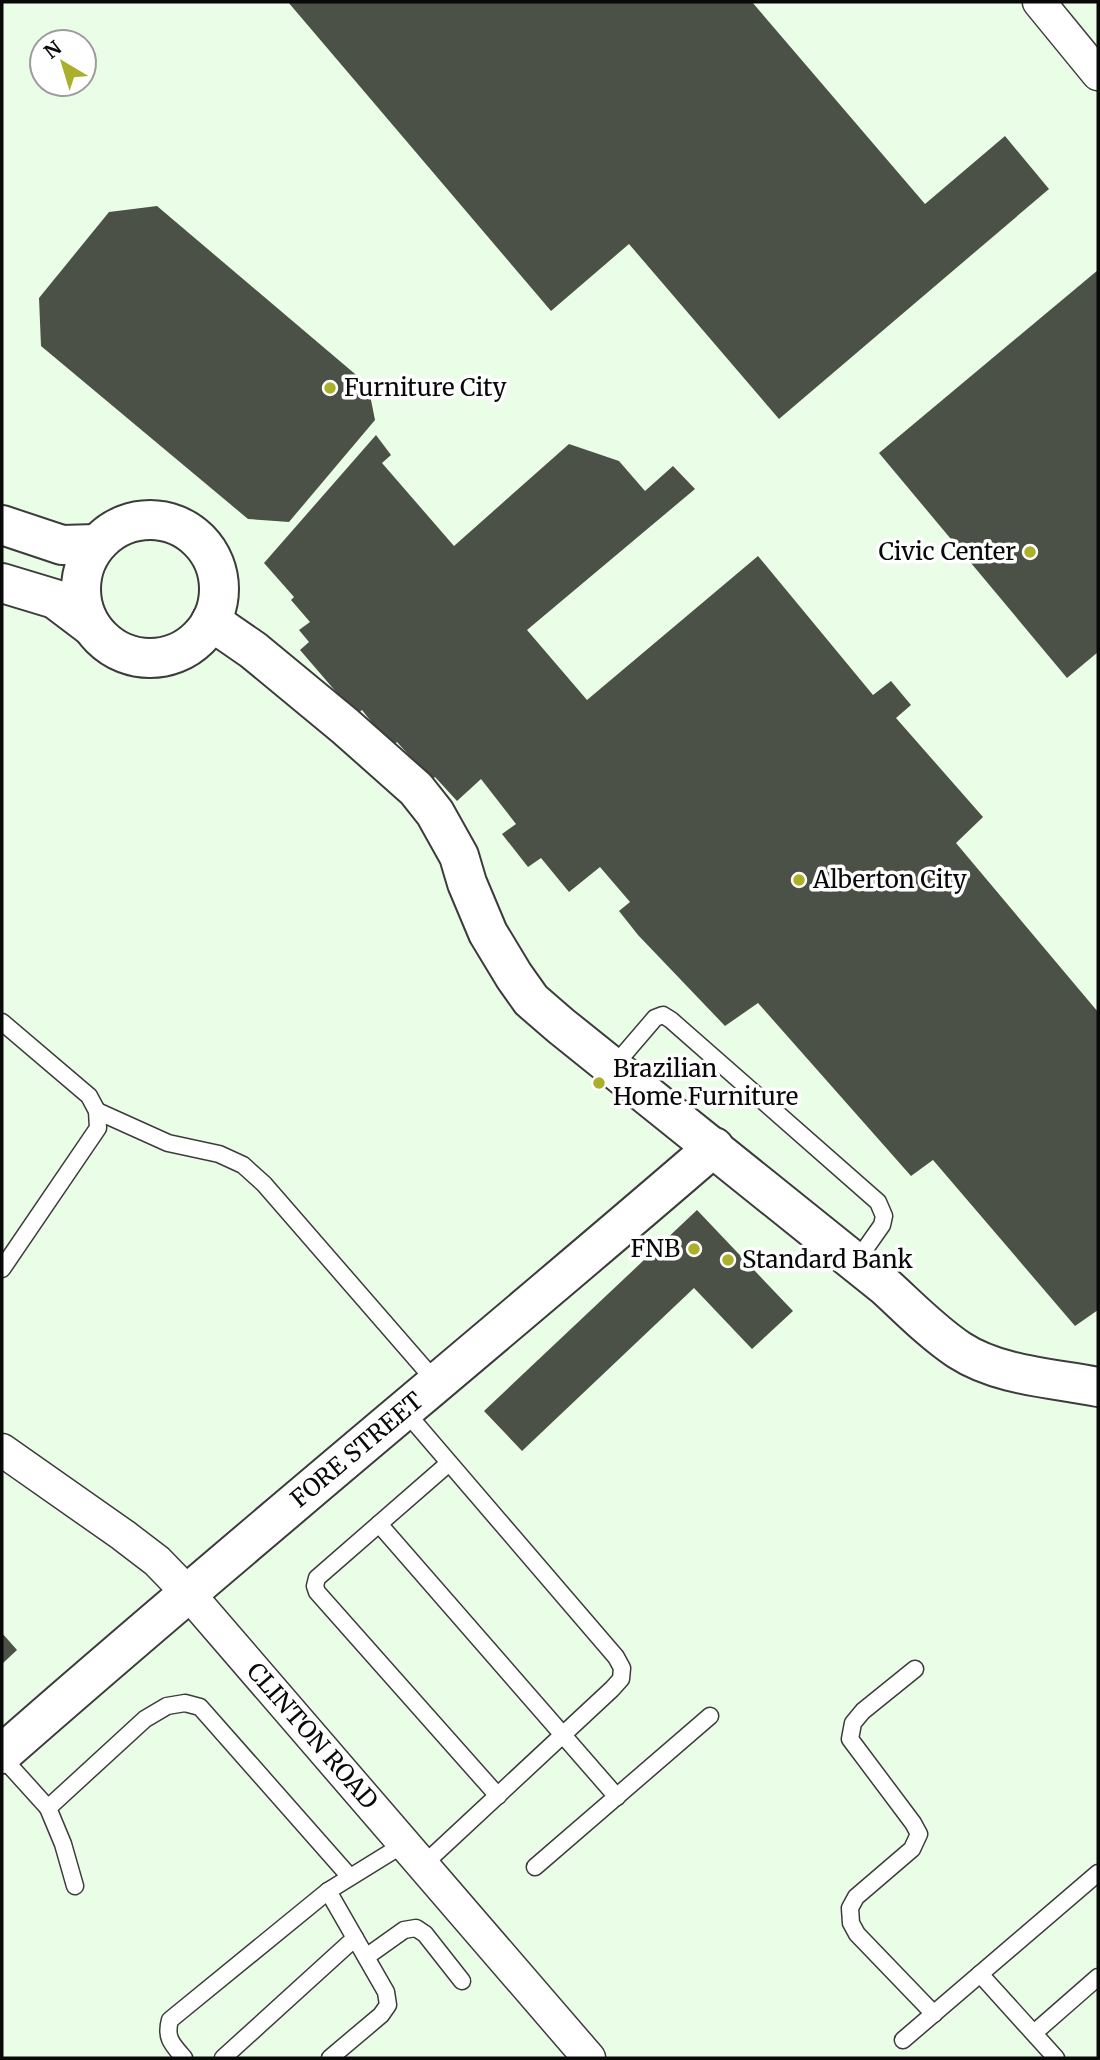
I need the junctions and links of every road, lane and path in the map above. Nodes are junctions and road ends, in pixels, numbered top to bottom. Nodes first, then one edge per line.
1 (1039, 2) edge
2 (1098, 74) edge
3 (2, 525) edge
4 (96, 544) junction
5 (2, 583) edge
6 (211, 621) junction
7 (92, 627) junction
8 (2, 1022) edge
9 (613, 1067) junction
10 (97, 1111) junction
11 (714, 1147) junction
12 (856, 1262) junction
13 (2, 1269) edge
14 (437, 1383) junction
15 (1098, 1387) edge
16 (404, 1410) junction
17 (2, 1450) edge
18 (449, 1463) junction
19 (379, 1524) junction
20 (188, 1593) junction
21 (915, 1670) dead end
22 (710, 1716) dead end
23 (564, 1735) junction
24 (2, 1756) edge
25 (498, 1796) junction
26 (617, 1797) junction
27 (48, 1808) junction
28 (413, 1854) junction
29 (535, 1867) dead end
30 (1098, 1873) edge
31 (350, 1877) junction
32 (75, 1885) dead end
33 (328, 1891) junction
34 (355, 1938) junction
35 (366, 1957) junction
36 (980, 1974) junction
37 (1098, 1976) edge
38 (463, 1981) dead end
39 (934, 2014) junction
40 (1034, 2034) junction
41 (903, 2040) dead end
42 (184, 2058) edge
43 (223, 2058) edge
44 (330, 2058) edge
45 (589, 2058) edge
46 (1056, 2058) edge

1 - 2 street
3 - 4 street
4 - 6 street
4 - 7 street
5 - 7 street
6 - 7 street
6 - 9 street
8 - 10 lane
9 - 11 street
9 - 12 lane
10 - 13 lane
10 - 14 lane
11 - 12 street
11 - 14 street, FORE STREET
12 - 15 street
14 - 16 street, FORE STREET
16 - 18 lane
16 - 20 street, FORE STREET
17 - 20 street, CLINTON ROAD
18 - 19 lane
18 - 23 lane
19 - 23 lane
19 - 25 lane
20 - 24 street, FORE STREET
20 - 28 street, CLINTON ROAD
21 - 39 lane
22 - 26 lane
23 - 25 lane
23 - 26 lane
24 - 27 lane
25 - 28 lane
26 - 29 lane
27 - 31 lane
27 - 32 lane
28 - 31 lane
28 - 45 street, CLINTON ROAD
30 - 36 lane
31 - 33 lane
33 - 34 lane
33 - 42 lane
34 - 35 lane
34 - 43 lane
35 - 38 lane
35 - 44 lane
36 - 39 lane
36 - 40 lane
37 - 40 lane
39 - 41 lane
40 - 46 lane

